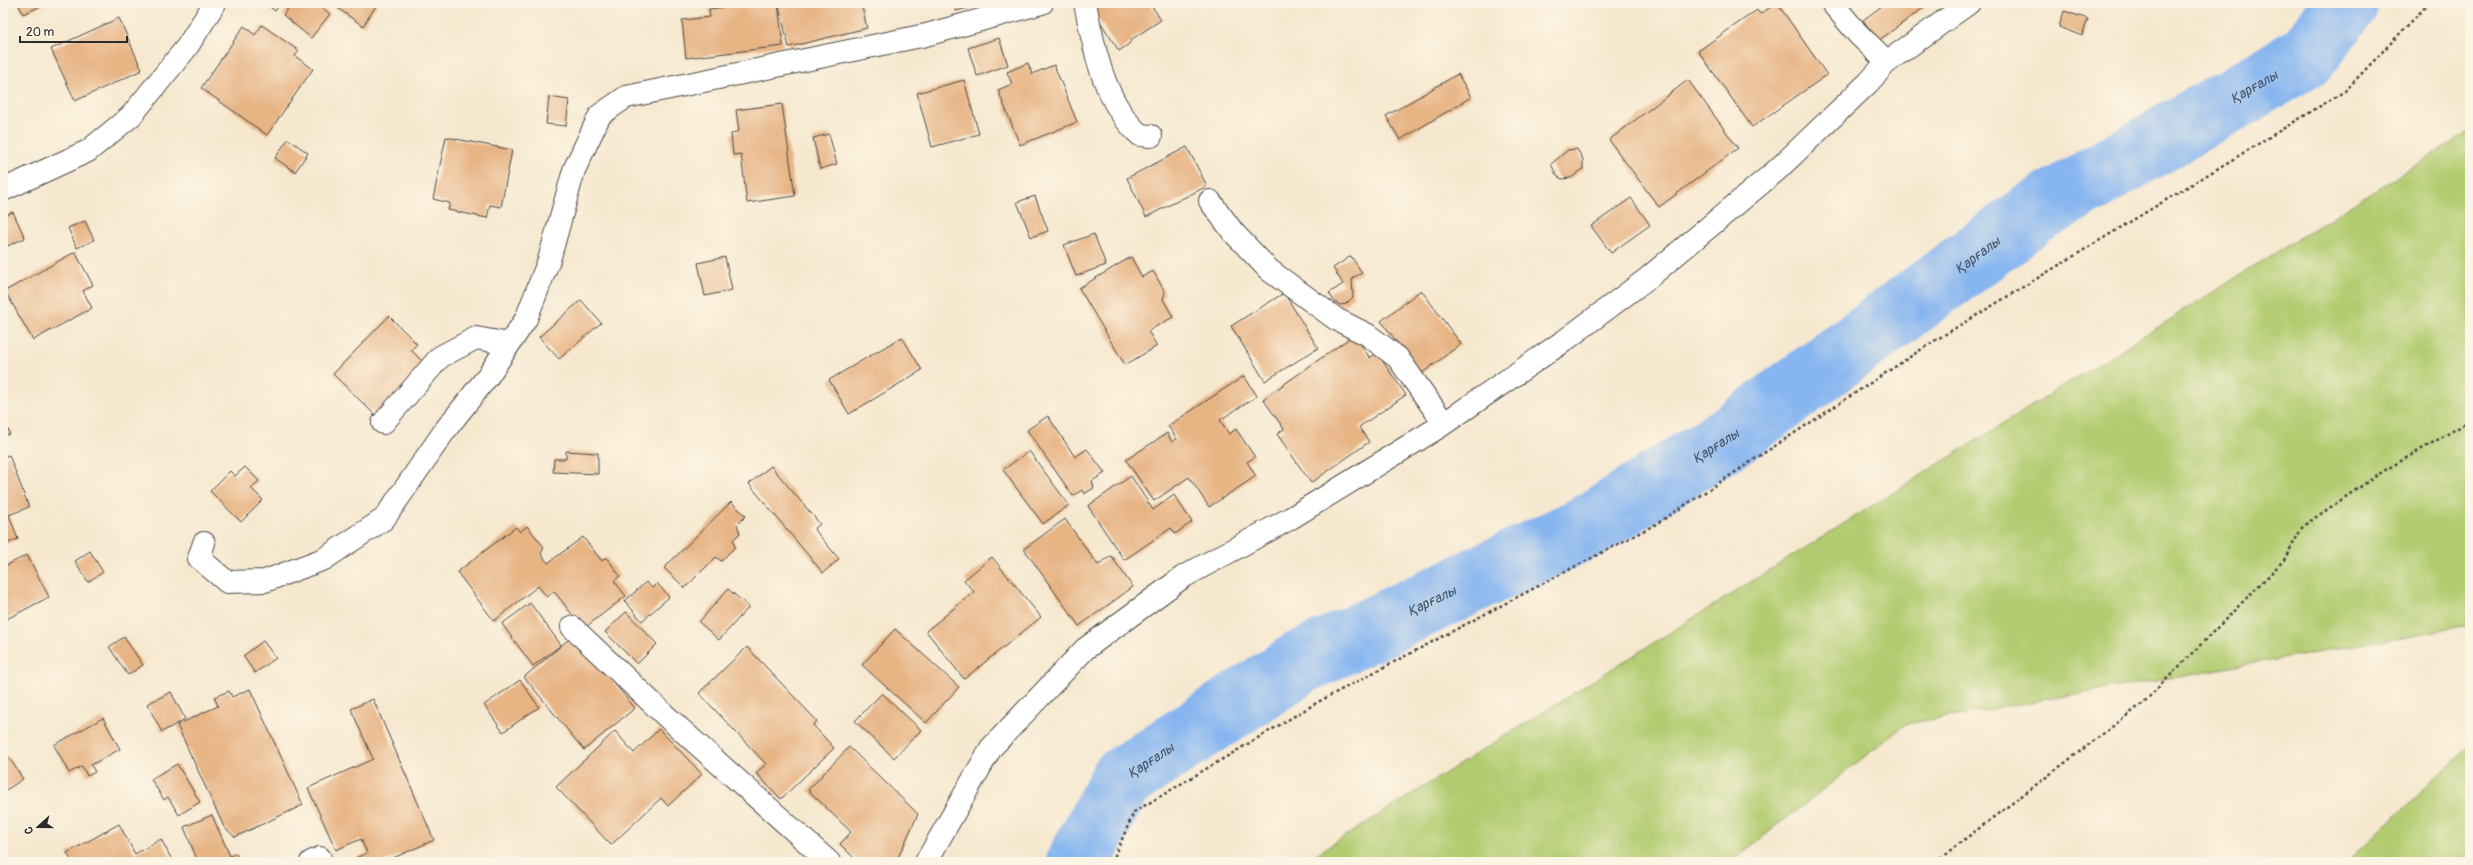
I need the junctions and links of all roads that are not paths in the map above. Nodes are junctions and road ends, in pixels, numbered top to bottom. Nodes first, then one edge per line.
1 (215, 3) edge
2 (1042, 3) edge
3 (1085, 3) edge
4 (1832, 3) edge
5 (1969, 3) edge
6 (1887, 62) junction
7 (1151, 136) dead end
8 (3, 190) edge
9 (1210, 201) dead end
10 (509, 344) junction
11 (383, 423) dead end
12 (1444, 423) junction
13 (204, 543) dead end
14 (572, 627) dead end
15 (829, 862) edge
16 (926, 862) edge

1 - 8 street
2 - 10 street
3 - 7 street
4 - 6 street
5 - 6 street
6 - 12 street
9 - 12 street
10 - 11 street
10 - 13 street
12 - 16 street
14 - 15 street

